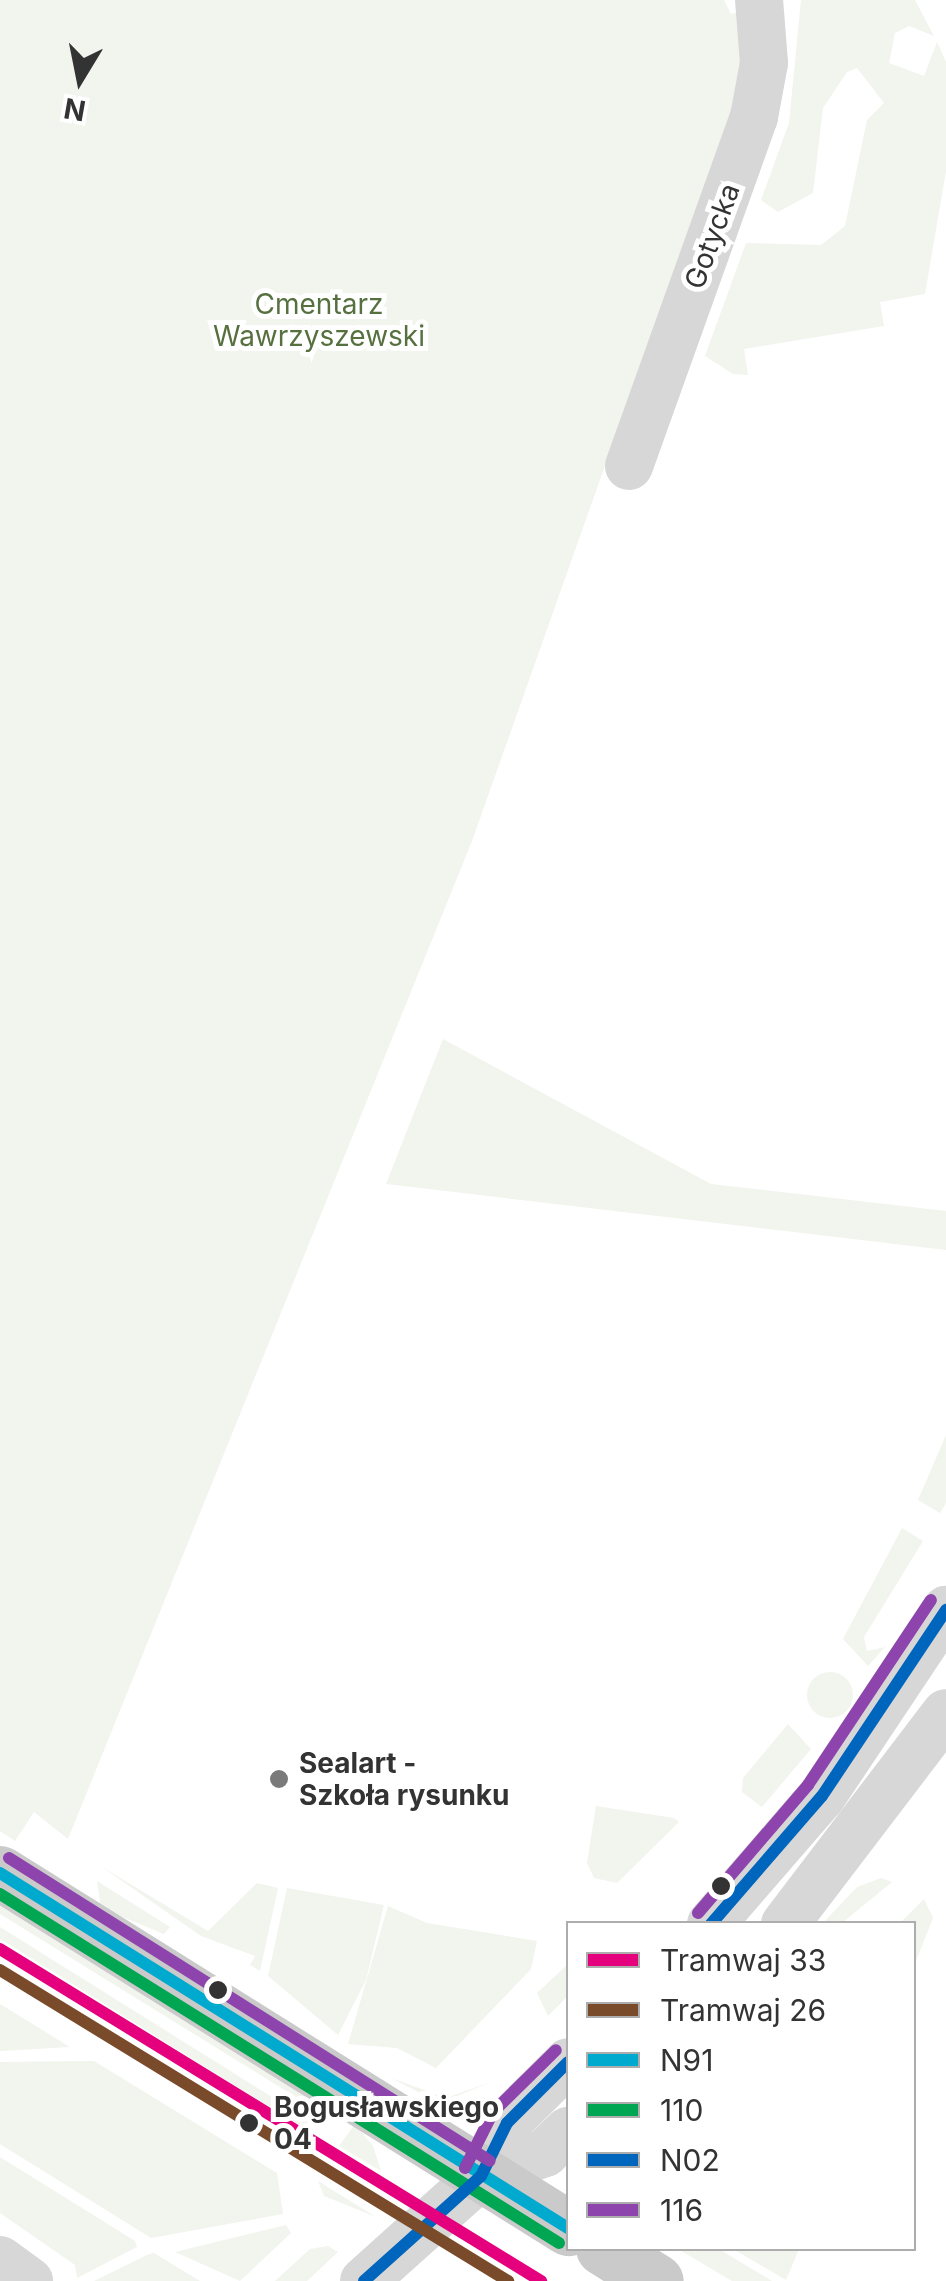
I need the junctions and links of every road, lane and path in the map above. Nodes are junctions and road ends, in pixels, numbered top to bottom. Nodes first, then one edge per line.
1 (759, 0) edge
2 (629, 466) dead end
3 (946, 1610) edge
4 (946, 1712) edge
5 (0, 1873) edge
6 (715, 1921) edge
7 (787, 1921) edge
8 (566, 2064) edge
9 (566, 2133) edge
10 (481, 2176) junction
11 (566, 2227) edge
12 (608, 2251) edge
13 (0, 2260) edge
14 (29, 2281) edge
15 (364, 2281) edge
16 (656, 2281) edge

1 - 2 street, Gotycka
3 - 6 street
4 - 7 street
5 - 10 main road
8 - 10 street
9 - 10 street
10 - 11 main road
10 - 15 street
12 - 16 main road
13 - 14 street

